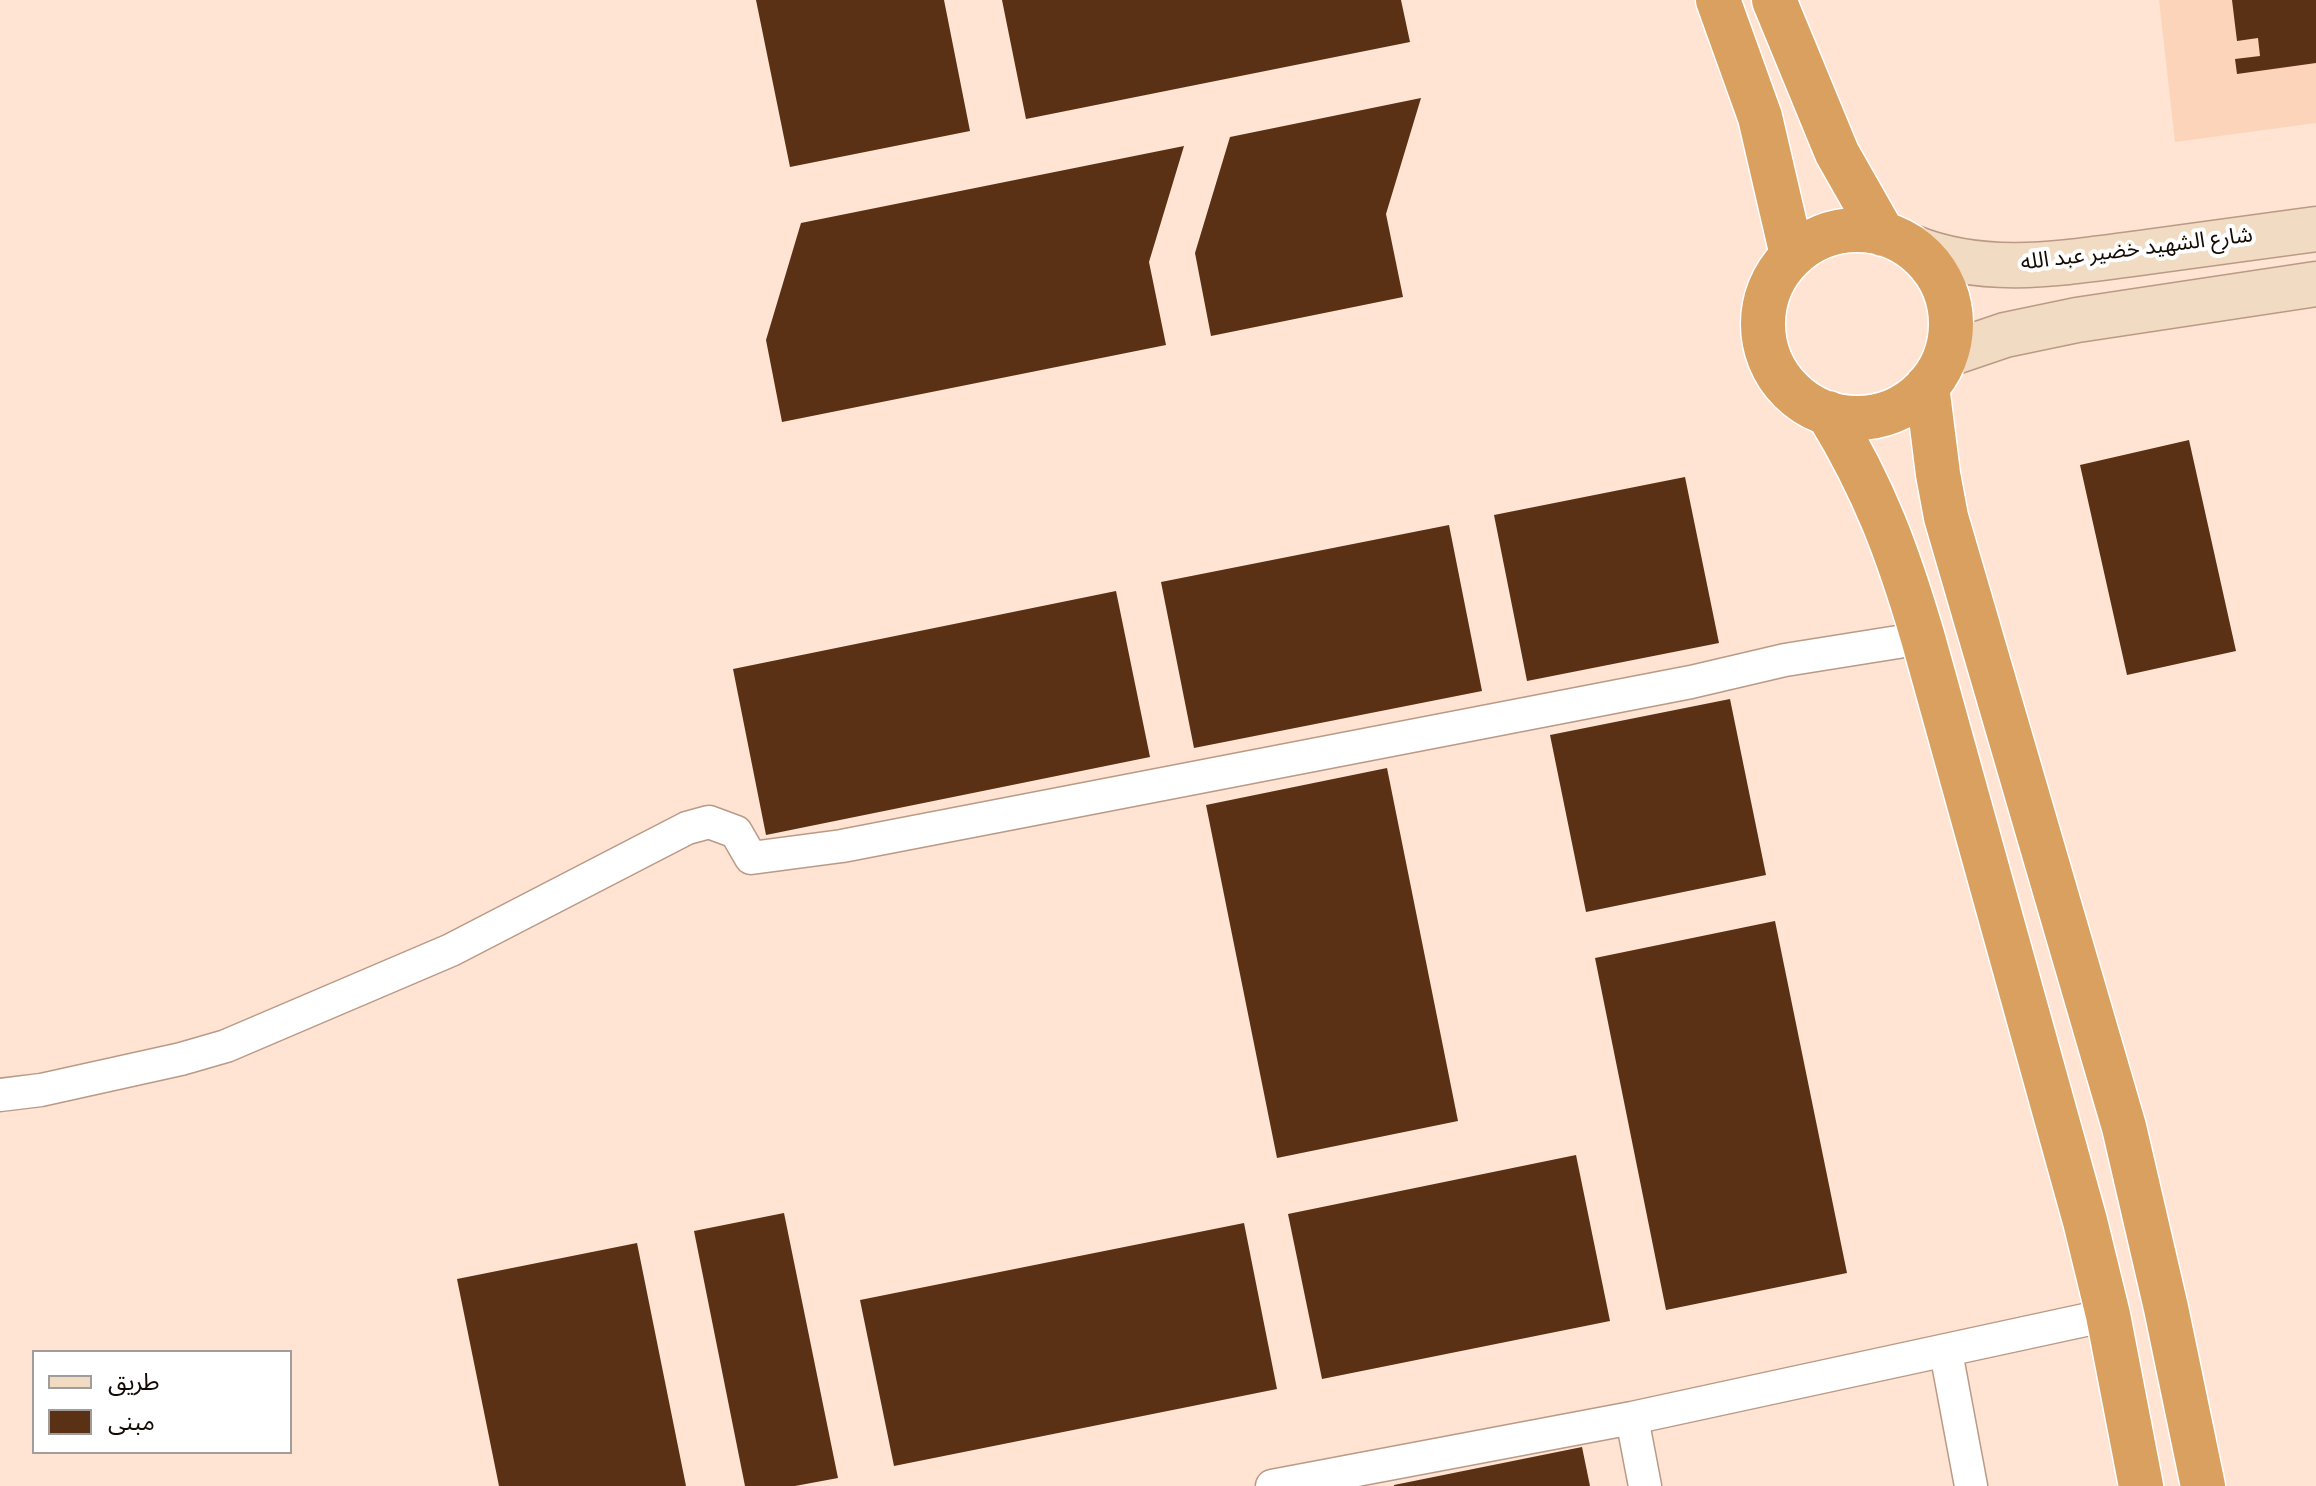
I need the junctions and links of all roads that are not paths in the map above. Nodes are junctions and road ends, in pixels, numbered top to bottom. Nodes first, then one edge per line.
1 (1718, 0) edge
2 (1774, 0) edge
3 (2316, 229) edge
4 (1898, 240) junction
5 (1792, 255) junction
6 (2316, 284) edge
7 (1937, 370) junction
8 (1828, 413) junction
9 (1923, 638) junction
10 (0, 1095) edge
11 (2108, 1315) junction
12 (1946, 1352) junction
13 (1632, 1418) junction
14 (1272, 1486) edge
15 (1645, 1486) edge
16 (1971, 1486) edge
17 (2141, 1486) edge
18 (2203, 1486) edge

1 - 5 highway
2 - 4 highway
3 - 4 main road, شارع الشهيد خضير عبد الله
4 - 5 highway
4 - 7 highway
5 - 8 highway
6 - 7 main road
7 - 8 highway
7 - 18 highway
8 - 9 highway
9 - 10 street
9 - 11 highway
11 - 12 street
11 - 17 highway
12 - 13 street
12 - 16 street
13 - 14 street
13 - 15 street

